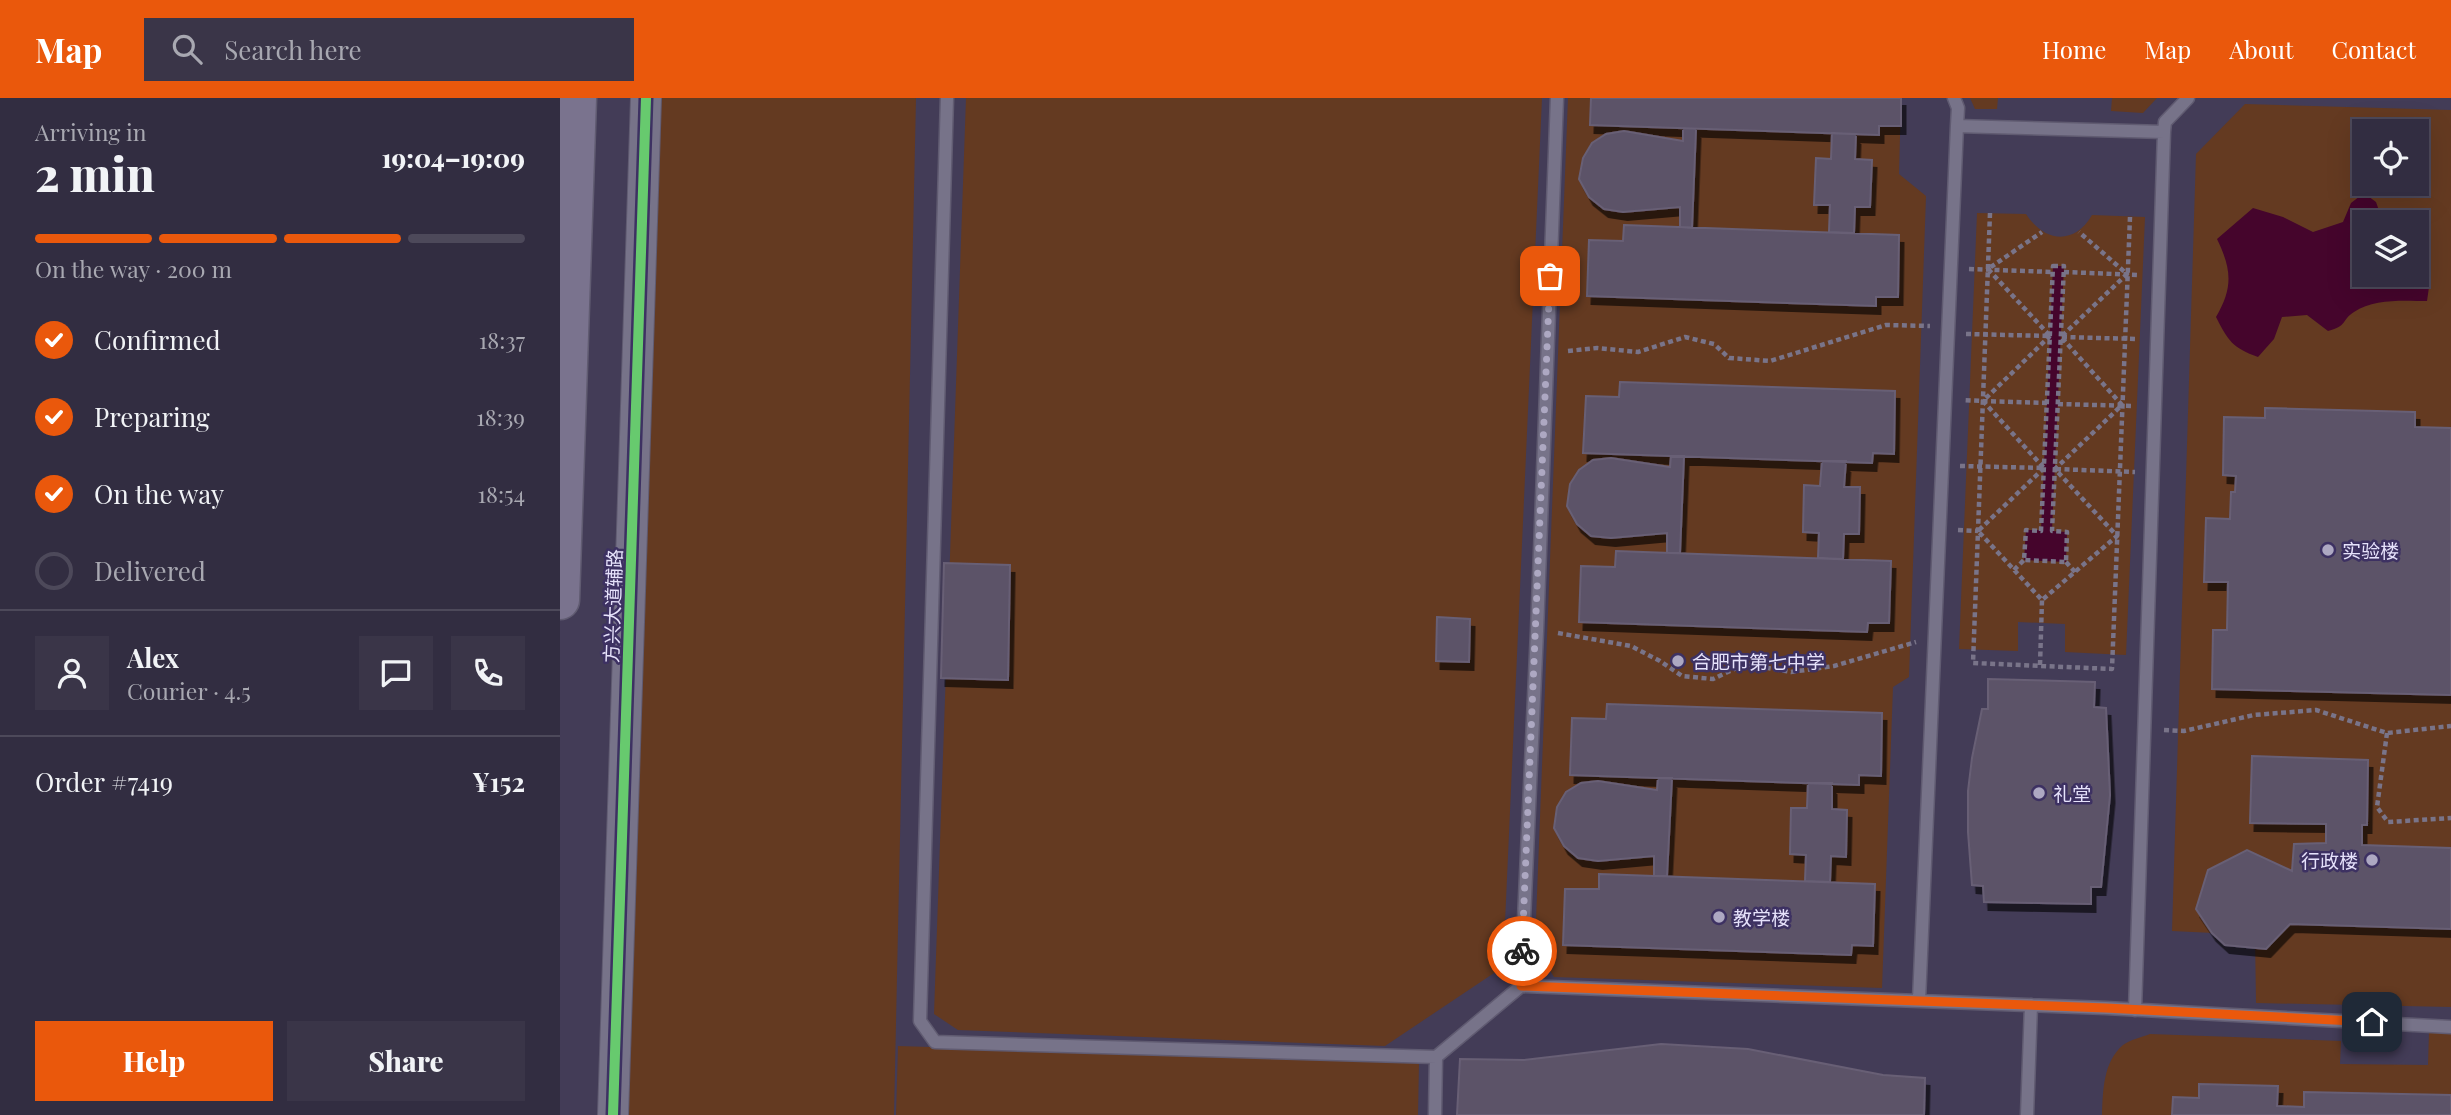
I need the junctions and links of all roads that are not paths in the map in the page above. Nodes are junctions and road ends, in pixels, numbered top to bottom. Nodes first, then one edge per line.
1 (577, 98) edge
2 (646, 98) edge
3 (947, 98) edge
4 (1557, 98) edge
5 (1954, 98) edge
6 (2188, 98) edge
7 (1957, 126) junction
8 (2164, 132) junction
9 (560, 600) edge
10 (1521, 986) junction
11 (1919, 1000) junction
12 (2031, 1005) junction
13 (2135, 1010) junction
14 (2451, 1027) edge
15 (1436, 1057) junction
16 (613, 1115) edge
17 (1435, 1115) edge
18 (2027, 1115) edge

1 - 9 highway
2 - 16 street, 方兴大道辅路
3 - 15 lane
4 - 10 lane
5 - 7 lane
6 - 8 lane
7 - 8 lane
7 - 11 lane
8 - 13 lane
10 - 11 lane
10 - 15 lane
11 - 12 lane
12 - 13 lane
12 - 18 lane
13 - 14 lane
15 - 17 lane

